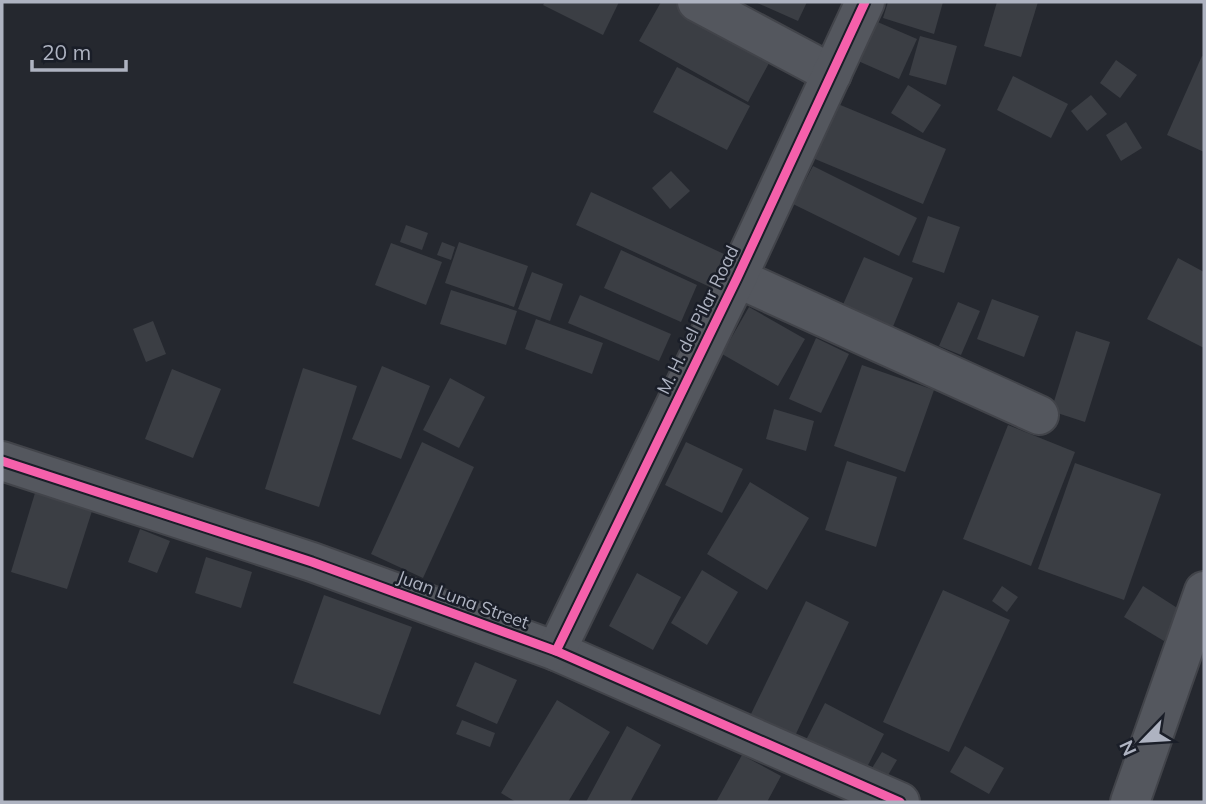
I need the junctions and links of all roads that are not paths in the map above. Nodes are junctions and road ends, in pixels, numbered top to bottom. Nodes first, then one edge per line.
1 (697, 2) edge
2 (865, 2) edge
3 (831, 74) junction
4 (737, 278) junction
5 (1039, 415) dead end
6 (2, 461) edge
7 (1204, 591) edge
8 (556, 651) junction
9 (900, 802) edge
10 (1130, 802) edge

1 - 3 street
2 - 3 street, M. H. del Pilar Road
3 - 4 street, M. H. del Pilar Road
4 - 5 street
4 - 8 street, M. H. del Pilar Road
6 - 8 street, Juan Luna Street
7 - 10 street
8 - 9 street, Juan Luna Street

